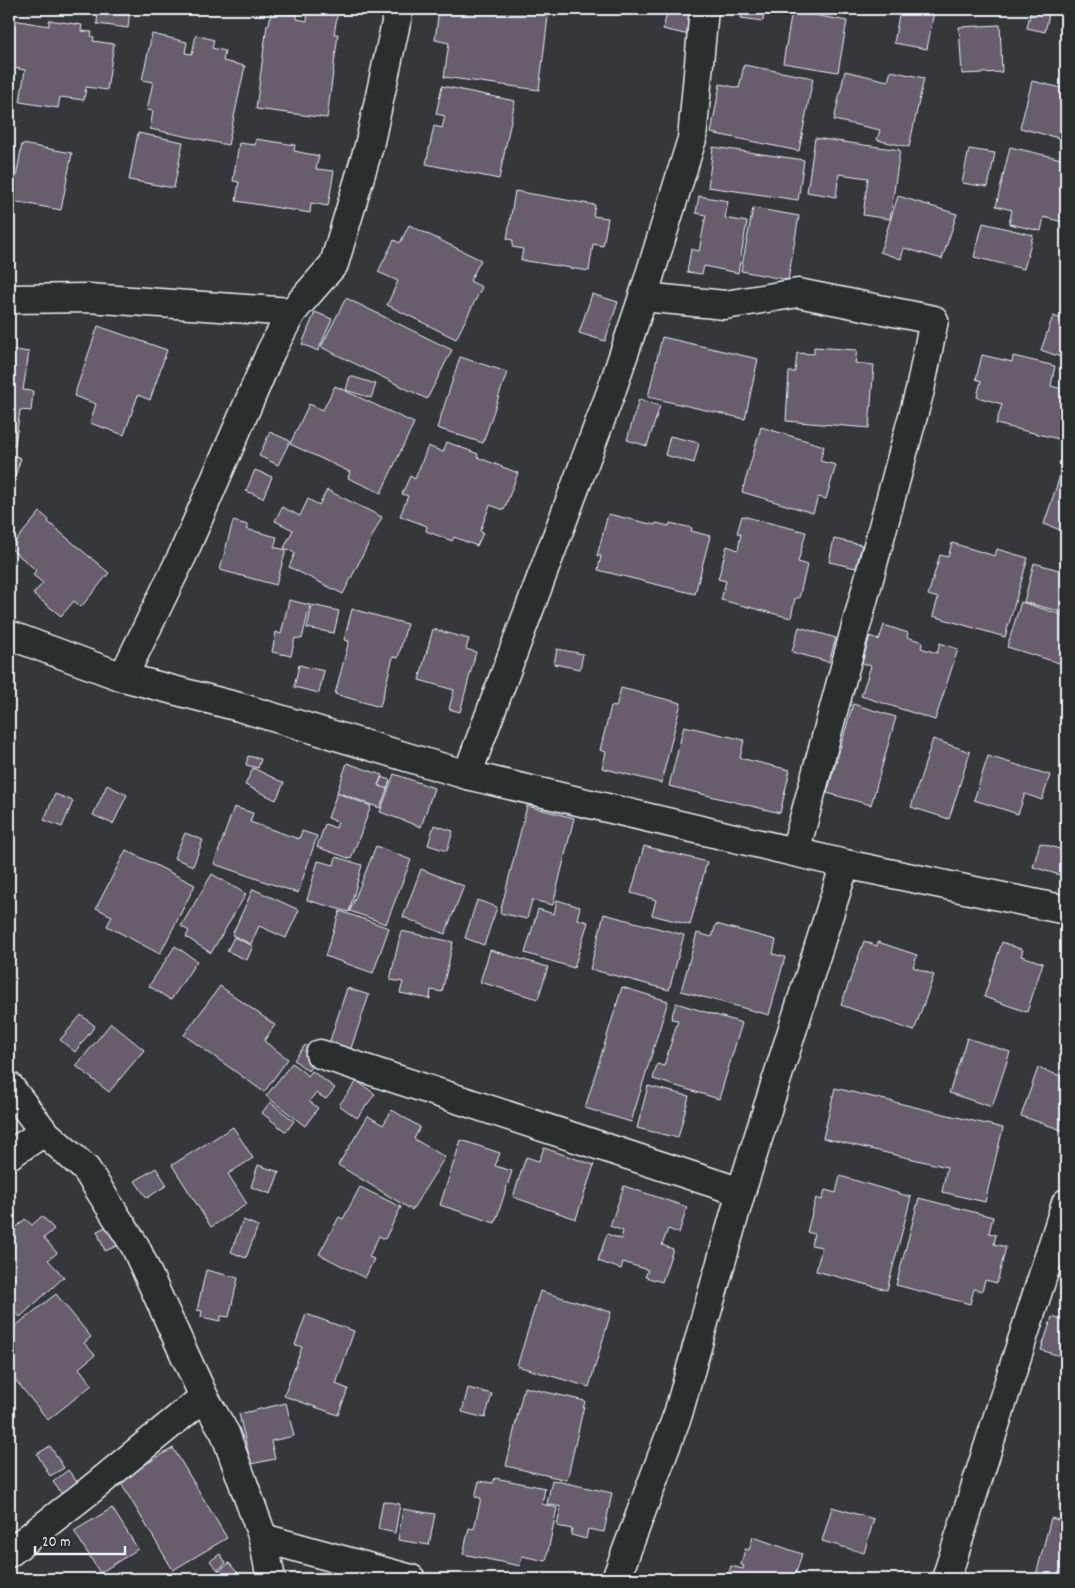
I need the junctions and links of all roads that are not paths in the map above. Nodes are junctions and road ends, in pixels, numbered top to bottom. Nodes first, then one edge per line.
1 (399, 9) edge
2 (704, 9) edge
3 (643, 297) junction
4 (9, 299) edge
5 (292, 312) junction
6 (9, 635) edge
7 (123, 677) junction
8 (467, 775) junction
9 (794, 852) junction
10 (845, 864) junction
11 (1066, 910) edge
12 (320, 1054) dead end
13 (9, 1086) edge
14 (44, 1132) junction
15 (9, 1155) edge
16 (741, 1192) junction
17 (1066, 1203) edge
18 (204, 1397) junction
19 (263, 1538) junction
20 (9, 1553) edge
21 (271, 1579) edge
22 (411, 1579) edge
23 (616, 1579) edge
24 (946, 1579) edge

1 - 5 street
2 - 3 street
3 - 8 street
3 - 9 street
4 - 5 street
5 - 7 street
6 - 7 street
7 - 8 street
8 - 9 street
9 - 10 street
10 - 11 street
10 - 16 street
12 - 16 street
13 - 14 street
14 - 15 street
14 - 18 street
16 - 23 street
17 - 24 street
18 - 19 street
18 - 20 street
19 - 21 street
19 - 22 street

